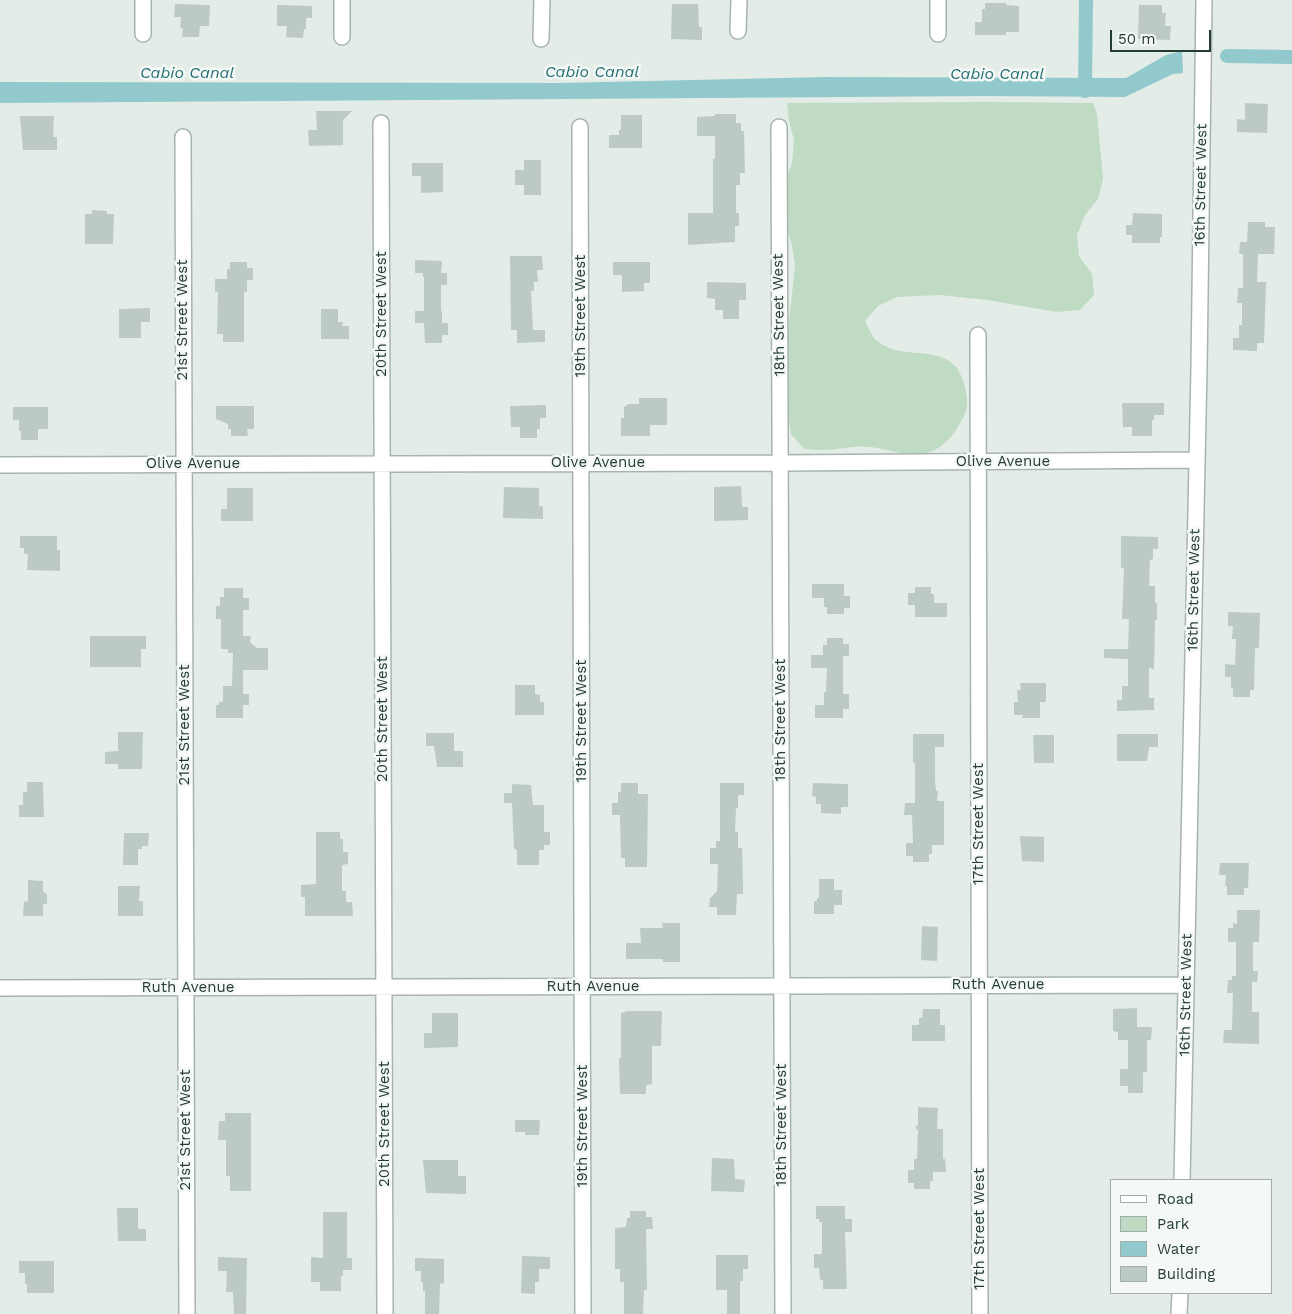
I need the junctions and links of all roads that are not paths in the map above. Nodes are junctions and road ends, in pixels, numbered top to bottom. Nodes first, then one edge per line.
1 (143, 0) edge
2 (342, 0) edge
3 (542, 0) edge
4 (739, 0) edge
5 (938, 0) edge
6 (1204, 0) edge
7 (738, 31) dead end
8 (143, 34) dead end
9 (938, 34) dead end
10 (342, 37) dead end
11 (541, 39) dead end
12 (381, 123) dead end
13 (580, 127) dead end
14 (779, 127) dead end
15 (183, 137) dead end
16 (978, 335) dead end
17 (1197, 460) junction
18 (581, 462) junction
19 (978, 462) junction
20 (780, 463) junction
21 (184, 464) junction
22 (383, 464) junction
23 (0, 465) edge
24 (1186, 985) junction
25 (782, 986) junction
26 (980, 986) junction
27 (384, 987) junction
28 (583, 987) junction
29 (0, 988) edge
30 (186, 988) junction
31 (1182, 1179) edge
32 (1180, 1294) edge
33 (187, 1314) edge
34 (385, 1314) edge
35 (583, 1314) edge
36 (783, 1314) edge
37 (980, 1314) edge
38 (1179, 1314) edge

1 - 8 street
2 - 10 street
3 - 11 street
4 - 7 street
5 - 9 street
6 - 17 street, 16th Street West
12 - 22 street, 20th Street West
13 - 18 street, 19th Street West
14 - 20 street, 18th Street West
15 - 21 street, 21st Street West
16 - 19 street, 17th Street West
17 - 19 street, Olive Avenue
17 - 24 street, 16th Street West
18 - 20 street, Olive Avenue
18 - 22 street, Olive Avenue
18 - 28 street, 19th Street West
19 - 20 street, Olive Avenue
19 - 26 street, 17th Street West
20 - 25 street, 18th Street West
21 - 22 street, Olive Avenue
21 - 23 street, Olive Avenue
21 - 30 street, 21st Street West
22 - 27 street, 20th Street West
24 - 26 street, Ruth Avenue
24 - 31 street, 16th Street West
25 - 26 street, Ruth Avenue
25 - 28 street, Ruth Avenue
25 - 36 street, 18th Street West
26 - 37 street, 17th Street West
27 - 28 street, Ruth Avenue
27 - 30 street, Ruth Avenue
27 - 34 street, 20th Street West
28 - 35 street, 19th Street West
29 - 30 street, Ruth Avenue
30 - 33 street, 21st Street West
32 - 38 street

